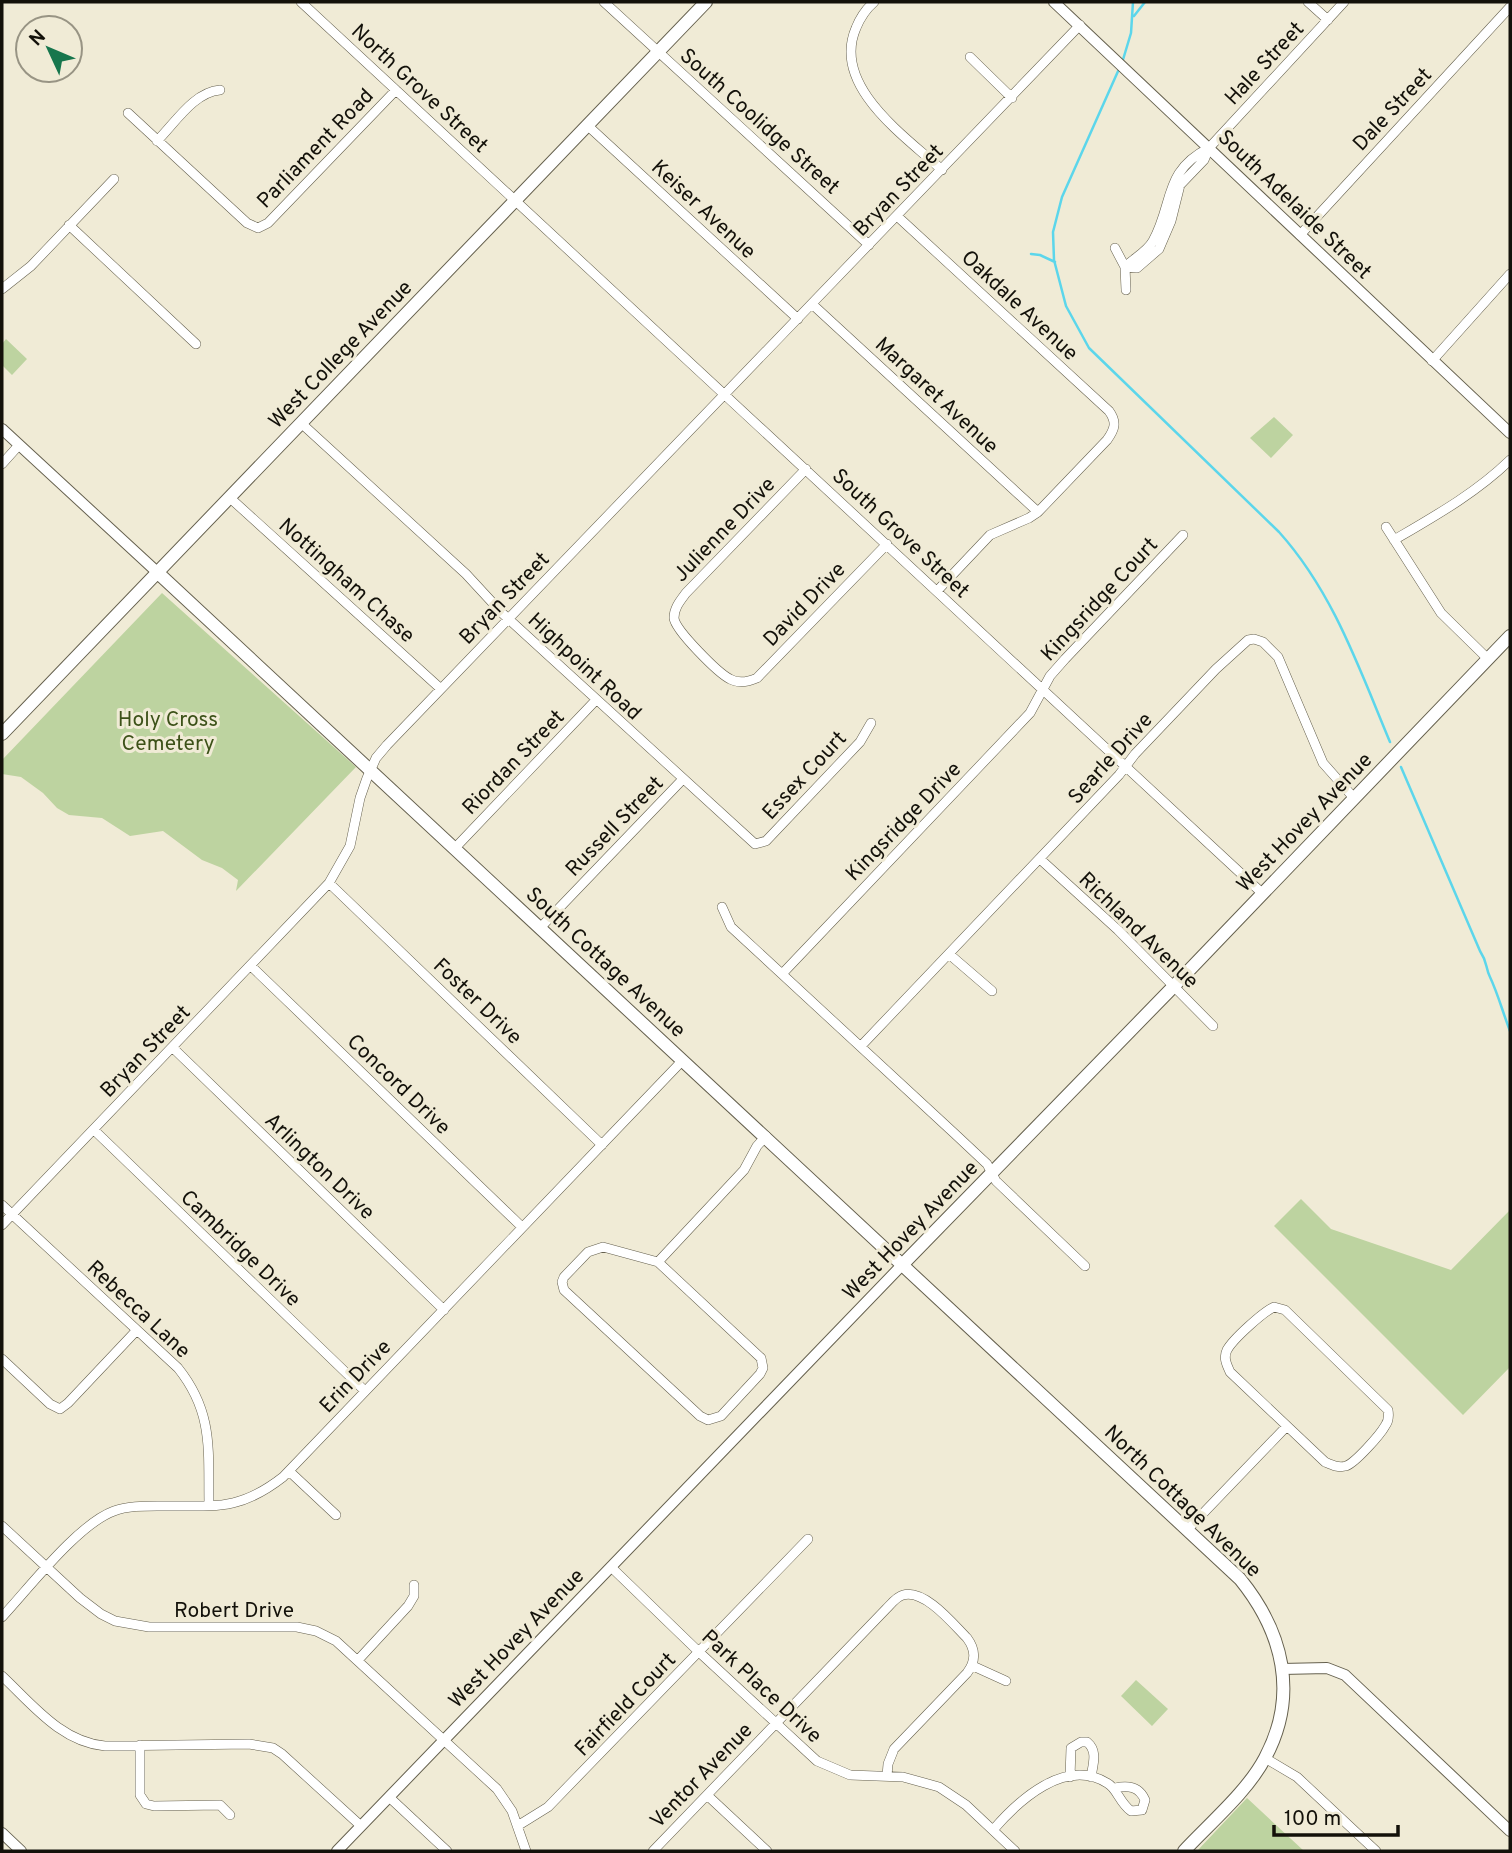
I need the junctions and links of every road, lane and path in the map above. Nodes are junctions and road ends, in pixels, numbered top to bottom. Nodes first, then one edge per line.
1 (301, 2) edge
2 (604, 2) edge
3 (706, 2) edge
4 (874, 2) edge
5 (1054, 2) edge
6 (1308, 2) edge
7 (1344, 2) edge
8 (1510, 7) edge
9 (1328, 20) junction
10 (1080, 25) junction
11 (658, 52) junction
12 (970, 57) dead end
13 (220, 90) dead end
14 (396, 90) junction
15 (1012, 97) junction
16 (128, 113) dead end
17 (587, 125) junction
18 (158, 141) junction
19 (1209, 148) junction
20 (942, 170) junction
21 (114, 179) dead end
22 (514, 201) junction
23 (897, 216) junction
24 (69, 225) junction
25 (1300, 235) junction
26 (869, 245) junction
27 (1115, 248) dead end
28 (1125, 267) junction
29 (1510, 274) edge
30 (2, 289) edge
31 (1126, 290) dead end
32 (812, 304) junction
33 (798, 319) junction
34 (196, 344) dead end
35 (1432, 360) junction
36 (725, 394) junction
37 (300, 423) junction
38 (2, 429) edge
39 (1510, 433) edge
40 (19, 445) junction
41 (1510, 460) edge
42 (2, 464) edge
43 (806, 469) junction
44 (229, 497) junction
45 (1038, 512) junction
46 (1386, 527) dead end
47 (1183, 535) dead end
48 (1394, 540) junction
49 (887, 544) junction
50 (157, 572) junction
51 (937, 591) junction
52 (509, 619) junction
53 (1510, 636) edge
54 (1488, 659) junction
55 (743, 682) joint
56 (441, 689) junction
57 (1044, 689) junction
58 (596, 700) junction
59 (871, 723) dead end
60 (2, 734) edge
61 (1126, 765) junction
62 (370, 771) junction
63 (683, 779) junction
64 (1354, 798) junction
65 (757, 844) joint
66 (455, 848) junction
67 (1040, 859) junction
68 (329, 883) junction
69 (1262, 893) junction
70 (722, 907) dead end
71 (540, 928) junction
72 (950, 954) junction
73 (251, 966) junction
74 (782, 974) junction
75 (1174, 986) junction
76 (992, 992) dead end
77 (1213, 1026) dead end
78 (861, 1046) junction
79 (173, 1048) junction
80 (683, 1060) junction
81 (94, 1130) junction
82 (766, 1136) junction
83 (602, 1145) junction
84 (992, 1173) junction
85 (2, 1205) edge
86 (12, 1214) junction
87 (2, 1225) edge
88 (522, 1227) junction
89 (658, 1262) junction
90 (903, 1264) junction
91 (1085, 1266) dead end
92 (444, 1310) junction
93 (136, 1331) junction
94 (2, 1359) edge
95 (1030, 1381) joint
96 (365, 1391) junction
97 (1286, 1427) junction
98 (289, 1471) junction
99 (209, 1505) junction
100 (336, 1515) dead end
101 (2, 1526) edge
102 (1188, 1529) junction
103 (808, 1539) dead end
104 (611, 1566) junction
105 (47, 1568) junction
106 (414, 1585) dead end
107 (2, 1617) edge
108 (699, 1653) junction
109 (359, 1659) junction
110 (972, 1666) junction
111 (1282, 1669) junction
112 (2, 1676) edge
113 (1006, 1681) dead end
114 (775, 1724) junction
115 (445, 1739) junction
116 (140, 1745) junction
117 (1265, 1758) junction
118 (887, 1776) junction
119 (1070, 1777) junction
120 (1091, 1777) junction
121 (1115, 1788) dead end
122 (707, 1795) junction
123 (389, 1797) junction
124 (230, 1815) dead end
125 (519, 1825) junction
126 (361, 1826) junction
127 (993, 1830) junction
128 (1510, 1831) edge
129 (2, 1833) edge
130 (21, 1851) edge
131 (337, 1851) edge
132 (447, 1851) edge
133 (527, 1851) edge
134 (653, 1851) edge
135 (767, 1851) edge
136 (1015, 1851) edge
137 (1184, 1851) edge
138 (1377, 1851) edge

1 - 14 street, North Grove Street
2 - 11 street, South Coolidge Street
3 - 11 main road, West College Avenue
4 - 20 street
5 - 10 street, South Adelaide Street
6 - 9 street
7 - 9 street, Hale Street
8 - 25 street, Dale Street
9 - 19 street, Hale Street
10 - 15 street, Bryan Street
10 - 19 street, South Adelaide Street
11 - 17 main road, West College Avenue
11 - 26 street, South Coolidge Street
12 - 15 street
13 - 18 street
14 - 18 street, Parliament Road
14 - 22 street, North Grove Street
15 - 20 street, Bryan Street
16 - 18 street
17 - 22 main road, West College Avenue
17 - 33 street, Keiser Avenue
19 - 25 street, South Adelaide Street
19 - 28 street, Hale Street
20 - 23 street, Bryan Street
21 - 24 street
22 - 36 street, South Grove Street
22 - 37 main road, West College Avenue
23 - 26 street, Bryan Street
23 - 45 street, Oakdale Avenue
24 - 30 street
24 - 34 street
25 - 35 street, South Adelaide Street
26 - 32 street, Bryan Street
27 - 28 street
28 - 31 street
29 - 35 street
32 - 33 street, Bryan Street
32 - 45 street, Margaret Avenue
33 - 36 street, Bryan Street
35 - 39 street, South Adelaide Street
36 - 43 street, South Grove Street
36 - 52 street, Bryan Street
37 - 44 main road, West College Avenue
37 - 52 street, Highpoint Road
38 - 40 street
40 - 42 street
40 - 50 street
41 - 48 street
43 - 49 street, South Grove Street
43 - 55 street, Julienne Drive
44 - 50 main road, West College Avenue
44 - 56 street, Nottingham Chase
45 - 51 street
46 - 48 street
47 - 57 street, Kingsridge Court
48 - 54 street
49 - 51 street, South Grove Street
49 - 55 street, David Drive
50 - 60 main road, West College Avenue
50 - 62 main road, South Cottage Avenue
51 - 57 street, South Grove Street
52 - 56 street, Bryan Street
52 - 58 street, Highpoint Road
53 - 54 main road, West Hovey Avenue
54 - 64 main road, West Hovey Avenue
56 - 62 street, Bryan Street
57 - 61 street, South Grove Street
57 - 74 street, Kingsridge Drive
58 - 63 street, Highpoint Road
58 - 66 street, Riordan Street
59 - 65 street, Essex Court
61 - 64 street, Searle Drive
61 - 67 street, Searle Drive
61 - 69 street, South Grove Street
62 - 66 main road, South Cottage Avenue
62 - 68 street, Bryan Street
63 - 65 street, Highpoint Road
63 - 71 street, Russell Street
64 - 69 main road, West Hovey Avenue
66 - 71 main road, South Cottage Avenue
67 - 72 street, Searle Drive
67 - 75 street, Richland Avenue
68 - 73 street, Bryan Street
68 - 83 street, Foster Drive
69 - 75 main road, West Hovey Avenue
70 - 74 street
71 - 80 main road, South Cottage Avenue
72 - 76 street
72 - 78 street, Searle Drive
73 - 79 street, Bryan Street
73 - 88 street, Concord Drive
74 - 78 street
75 - 77 street, Richland Avenue
75 - 84 main road, West Hovey Avenue
78 - 84 street
79 - 81 street, Bryan Street
79 - 92 street, Arlington Drive
80 - 82 main road, South Cottage Avenue
80 - 83 street, Erin Drive
81 - 86 street, Bryan Street
81 - 96 street, Cambridge Drive
82 - 89 street
82 - 90 main road, South Cottage Avenue
83 - 88 street, Erin Drive
84 - 90 main road, West Hovey Avenue
84 - 91 street
85 - 86 street, Rebecca Lane
86 - 87 street, Bryan Street
86 - 93 street, Rebecca Lane
88 - 92 street, Erin Drive
89 - 89 street
90 - 95 main road, South Cottage Avenue
90 - 104 street, West Hovey Avenue
92 - 96 street, Erin Drive
93 - 94 street
93 - 99 street, Rebecca Lane
95 - 102 main road, North Cottage Avenue
96 - 98 street, Erin Drive
97 - 97 street
97 - 102 street
98 - 99 street, Erin Drive
98 - 100 street
99 - 105 street, Erin Drive
101 - 105 street, Robert Drive
102 - 111 main road, North Cottage Avenue
103 - 108 street, Fairfield Court
104 - 108 street, Park Place Drive
104 - 115 street, West Hovey Avenue
105 - 107 street, Erin Drive
105 - 109 street, Robert Drive
106 - 109 street
108 - 114 street, Park Place Drive
108 - 125 street, Fairfield Court
109 - 115 street, Robert Drive
110 - 113 street
110 - 114 street, Ventor Avenue
110 - 118 street
111 - 117 main road, North Cottage Avenue
111 - 128 street
112 - 116 street
114 - 118 street, Park Place Drive
114 - 122 street, Ventor Avenue
115 - 123 street, West Hovey Avenue
115 - 125 street, Robert Drive
116 - 124 street
116 - 126 street
117 - 137 main road, North Cottage Avenue
117 - 138 street
118 - 127 street, Park Place Drive
119 - 120 street
119 - 120 street
119 - 127 street
120 - 121 street
122 - 134 street, Ventor Avenue
122 - 135 street
123 - 126 street, West Hovey Avenue
123 - 132 street
125 - 133 street, Robert Drive
126 - 131 street, West Hovey Avenue
127 - 136 street, Park Place Drive
129 - 130 street

